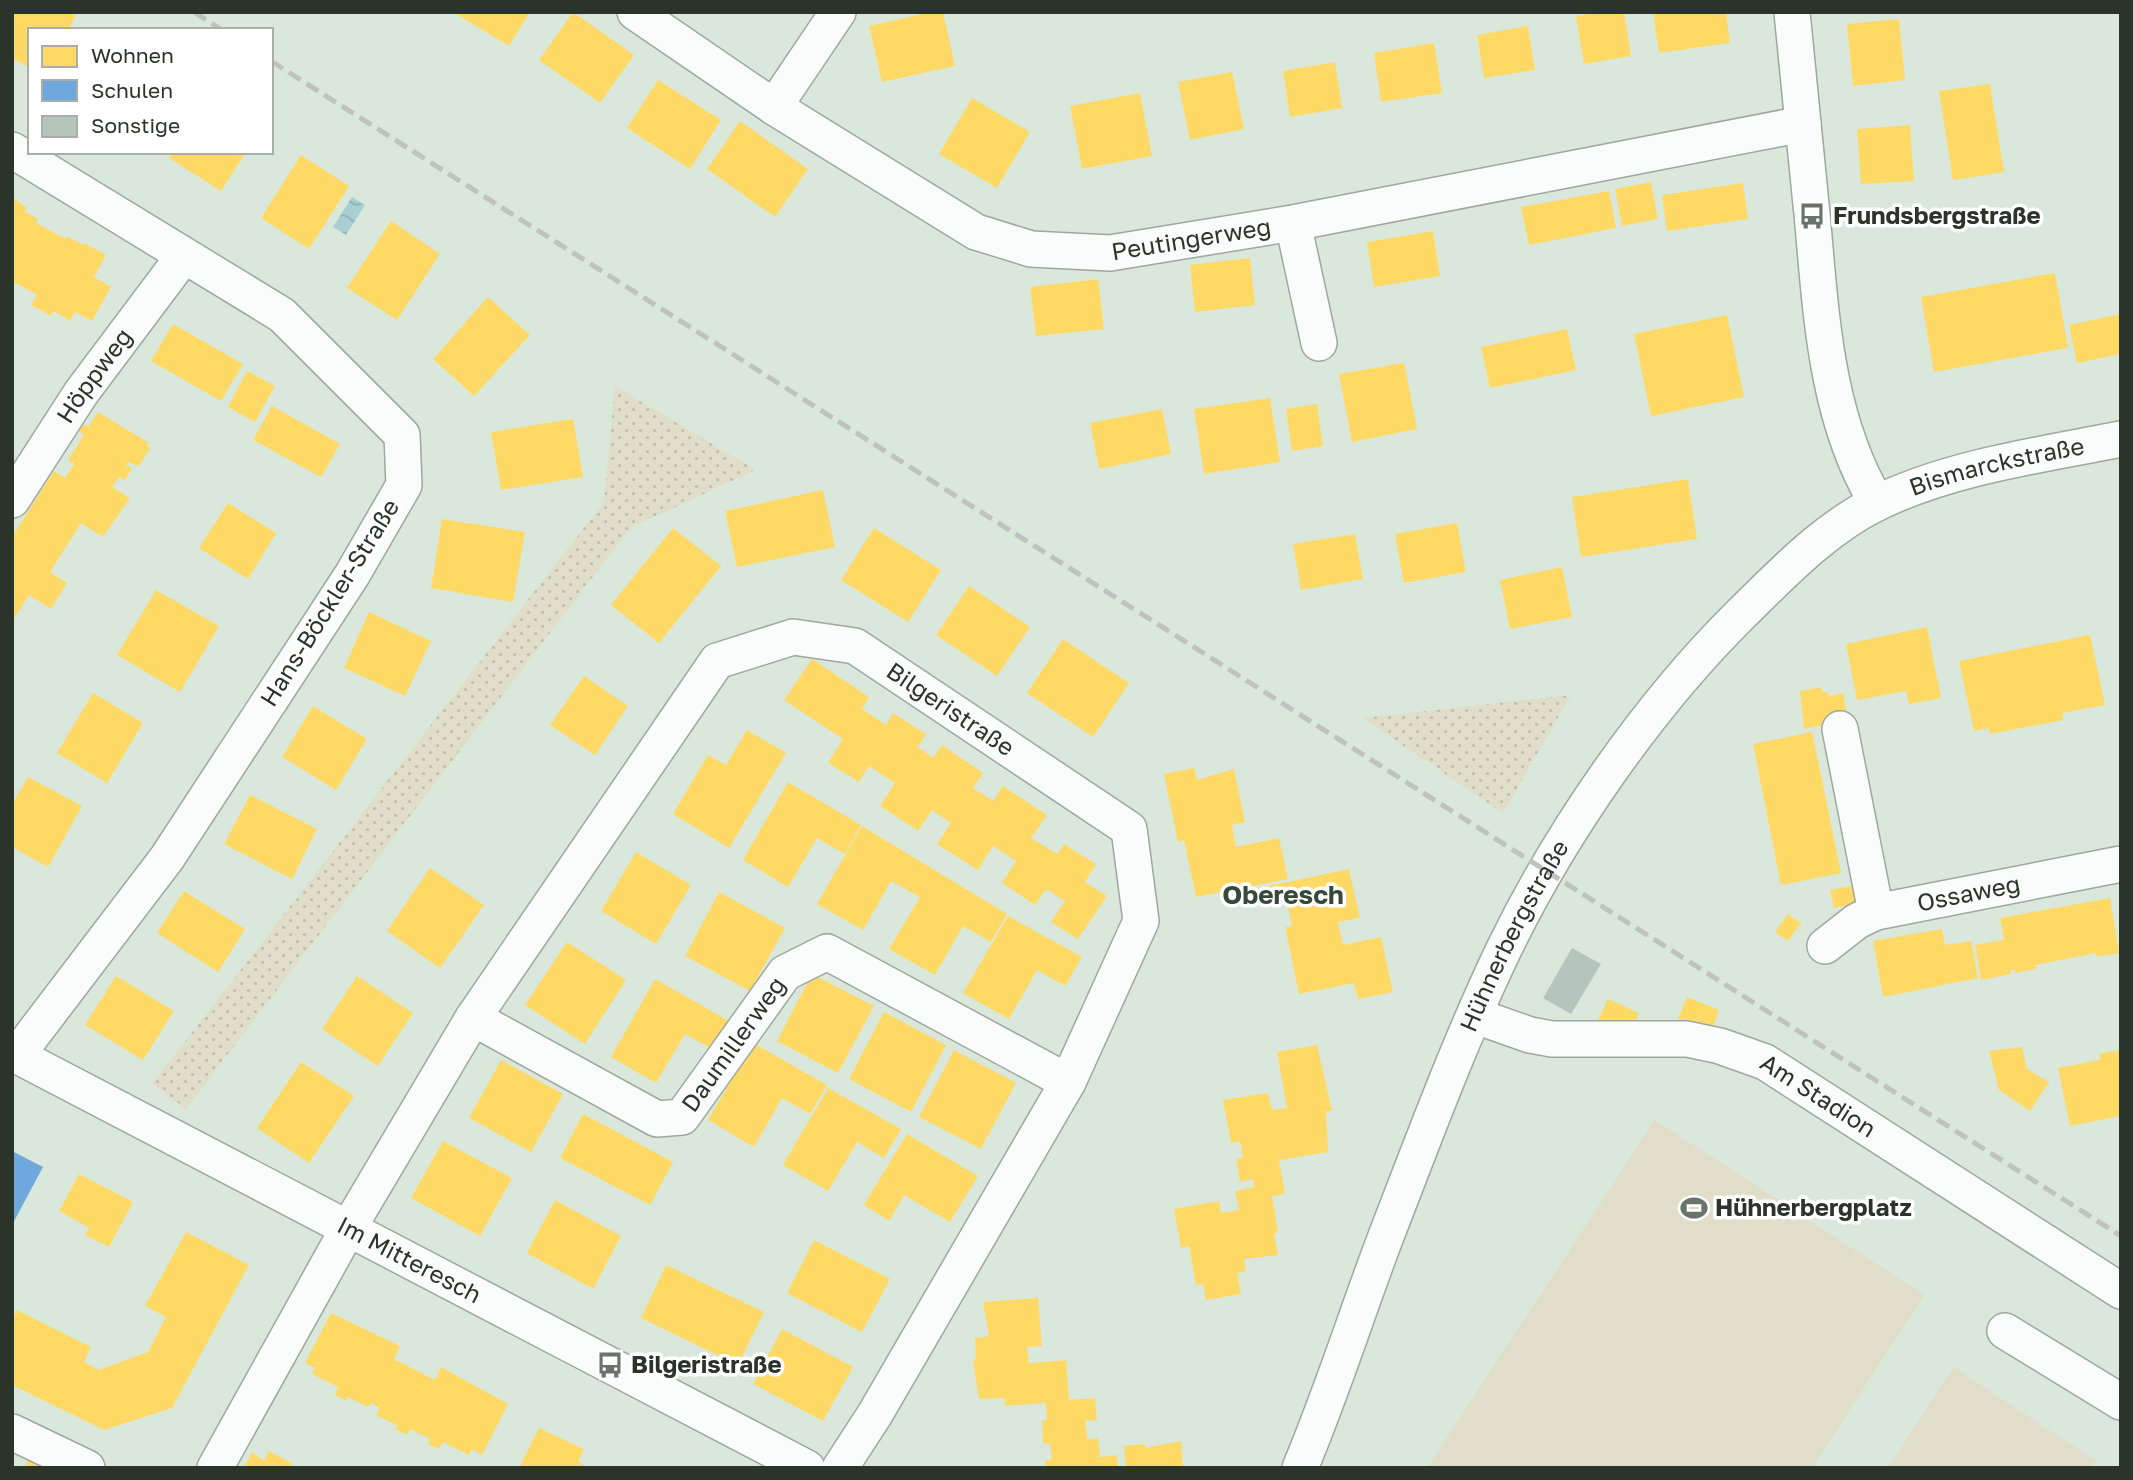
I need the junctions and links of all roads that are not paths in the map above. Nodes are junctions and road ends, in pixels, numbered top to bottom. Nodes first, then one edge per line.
1 (635, 12) edge
2 (1792, 12) edge
3 (838, 13) edge
4 (774, 107) junction
5 (1803, 124) junction
6 (12, 150) edge
7 (1293, 223) junction
8 (183, 257) junction
9 (1319, 343) dead end
10 (2121, 439) edge
11 (12, 500) edge
12 (1877, 503) junction
13 (1840, 729) dead end
14 (2121, 864) edge
15 (1876, 912) junction
16 (1825, 946) dead end
17 (1476, 1016) junction
18 (473, 1018) junction
19 (14, 1054) edge
20 (1068, 1082) junction
21 (349, 1227) junction
22 (2121, 1290) edge
23 (2005, 1331) dead end
24 (2121, 1402) edge
25 (12, 1433) edge
26 (87, 1468) edge
27 (215, 1468) edge
28 (807, 1468) edge
29 (839, 1468) edge
30 (1300, 1468) edge

1 - 4 street, Peutingerweg
2 - 5 street
3 - 4 street
4 - 7 street, Peutingerweg
5 - 7 street, Peutingerweg
5 - 12 street
6 - 8 street, Hans-Böckler-Straße
7 - 9 street
8 - 11 street, Höppweg
8 - 19 street, Hans-Böckler-Straße
10 - 12 street, Bismarckstraße
12 - 17 street, Hühnerbergstraße
13 - 15 street
14 - 15 street, Ossaweg
15 - 16 street, Ossaweg
17 - 22 street, Am Stadion
17 - 30 street, Hühnerbergstraße
18 - 20 street, Daumillerweg
18 - 20 street, Bilgeristraße
18 - 21 street, Bilgeristraße
19 - 21 street, Im Mitteresch
20 - 29 street, Bilgeristraße
21 - 27 street, Bilgeristraße
21 - 28 street, Im Mitteresch
23 - 24 street
25 - 26 street

